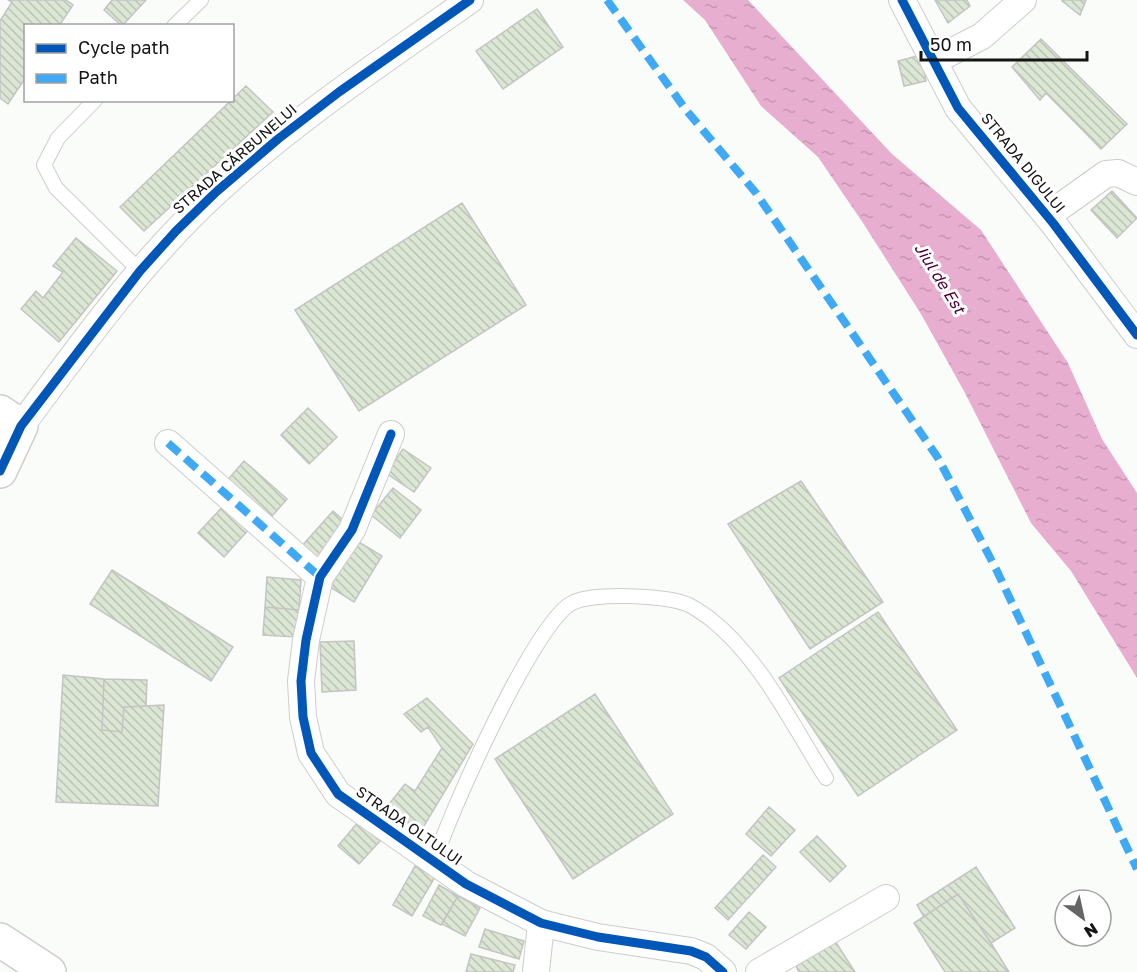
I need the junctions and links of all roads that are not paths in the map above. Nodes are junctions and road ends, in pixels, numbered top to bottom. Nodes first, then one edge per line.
1 (201, 0) edge
2 (470, 0) edge
3 (902, 0) edge
4 (1023, 0) edge
5 (176, 24) edge
6 (934, 61) junction
7 (93, 102) edge
8 (1137, 182) edge
9 (1047, 216) junction
10 (140, 271) junction
11 (1137, 335) edge
12 (11, 419) edge
13 (391, 434) dead end
14 (168, 443) dead end
15 (0, 471) edge
16 (320, 577) junction
17 (826, 778) dead end
18 (434, 863) junction
19 (886, 898) dead end
20 (541, 923) junction
21 (0, 940) edge
22 (49, 972) edge
23 (536, 972) edge
24 (723, 972) edge
25 (759, 972) edge

1 - 5 lane
2 - 10 street, STRADA CĂRBUNELUI
3 - 6 street, STRADA DIGULUI
4 - 6 street
6 - 9 street, STRADA DIGULUI
7 - 10 lane
8 - 9 street
9 - 11 street, STRADA DIGULUI
10 - 12 street, STRADA CĂRBUNELUI
12 - 15 street, STRADA CĂRBUNELUI
13 - 16 street, STRADA OLTULUI
14 - 16 street
16 - 18 street, STRADA OLTULUI
17 - 18 lane
18 - 20 street, STRADA OLTULUI
19 - 25 street
20 - 23 street
20 - 24 street, STRADA OLTULUI
21 - 22 street

